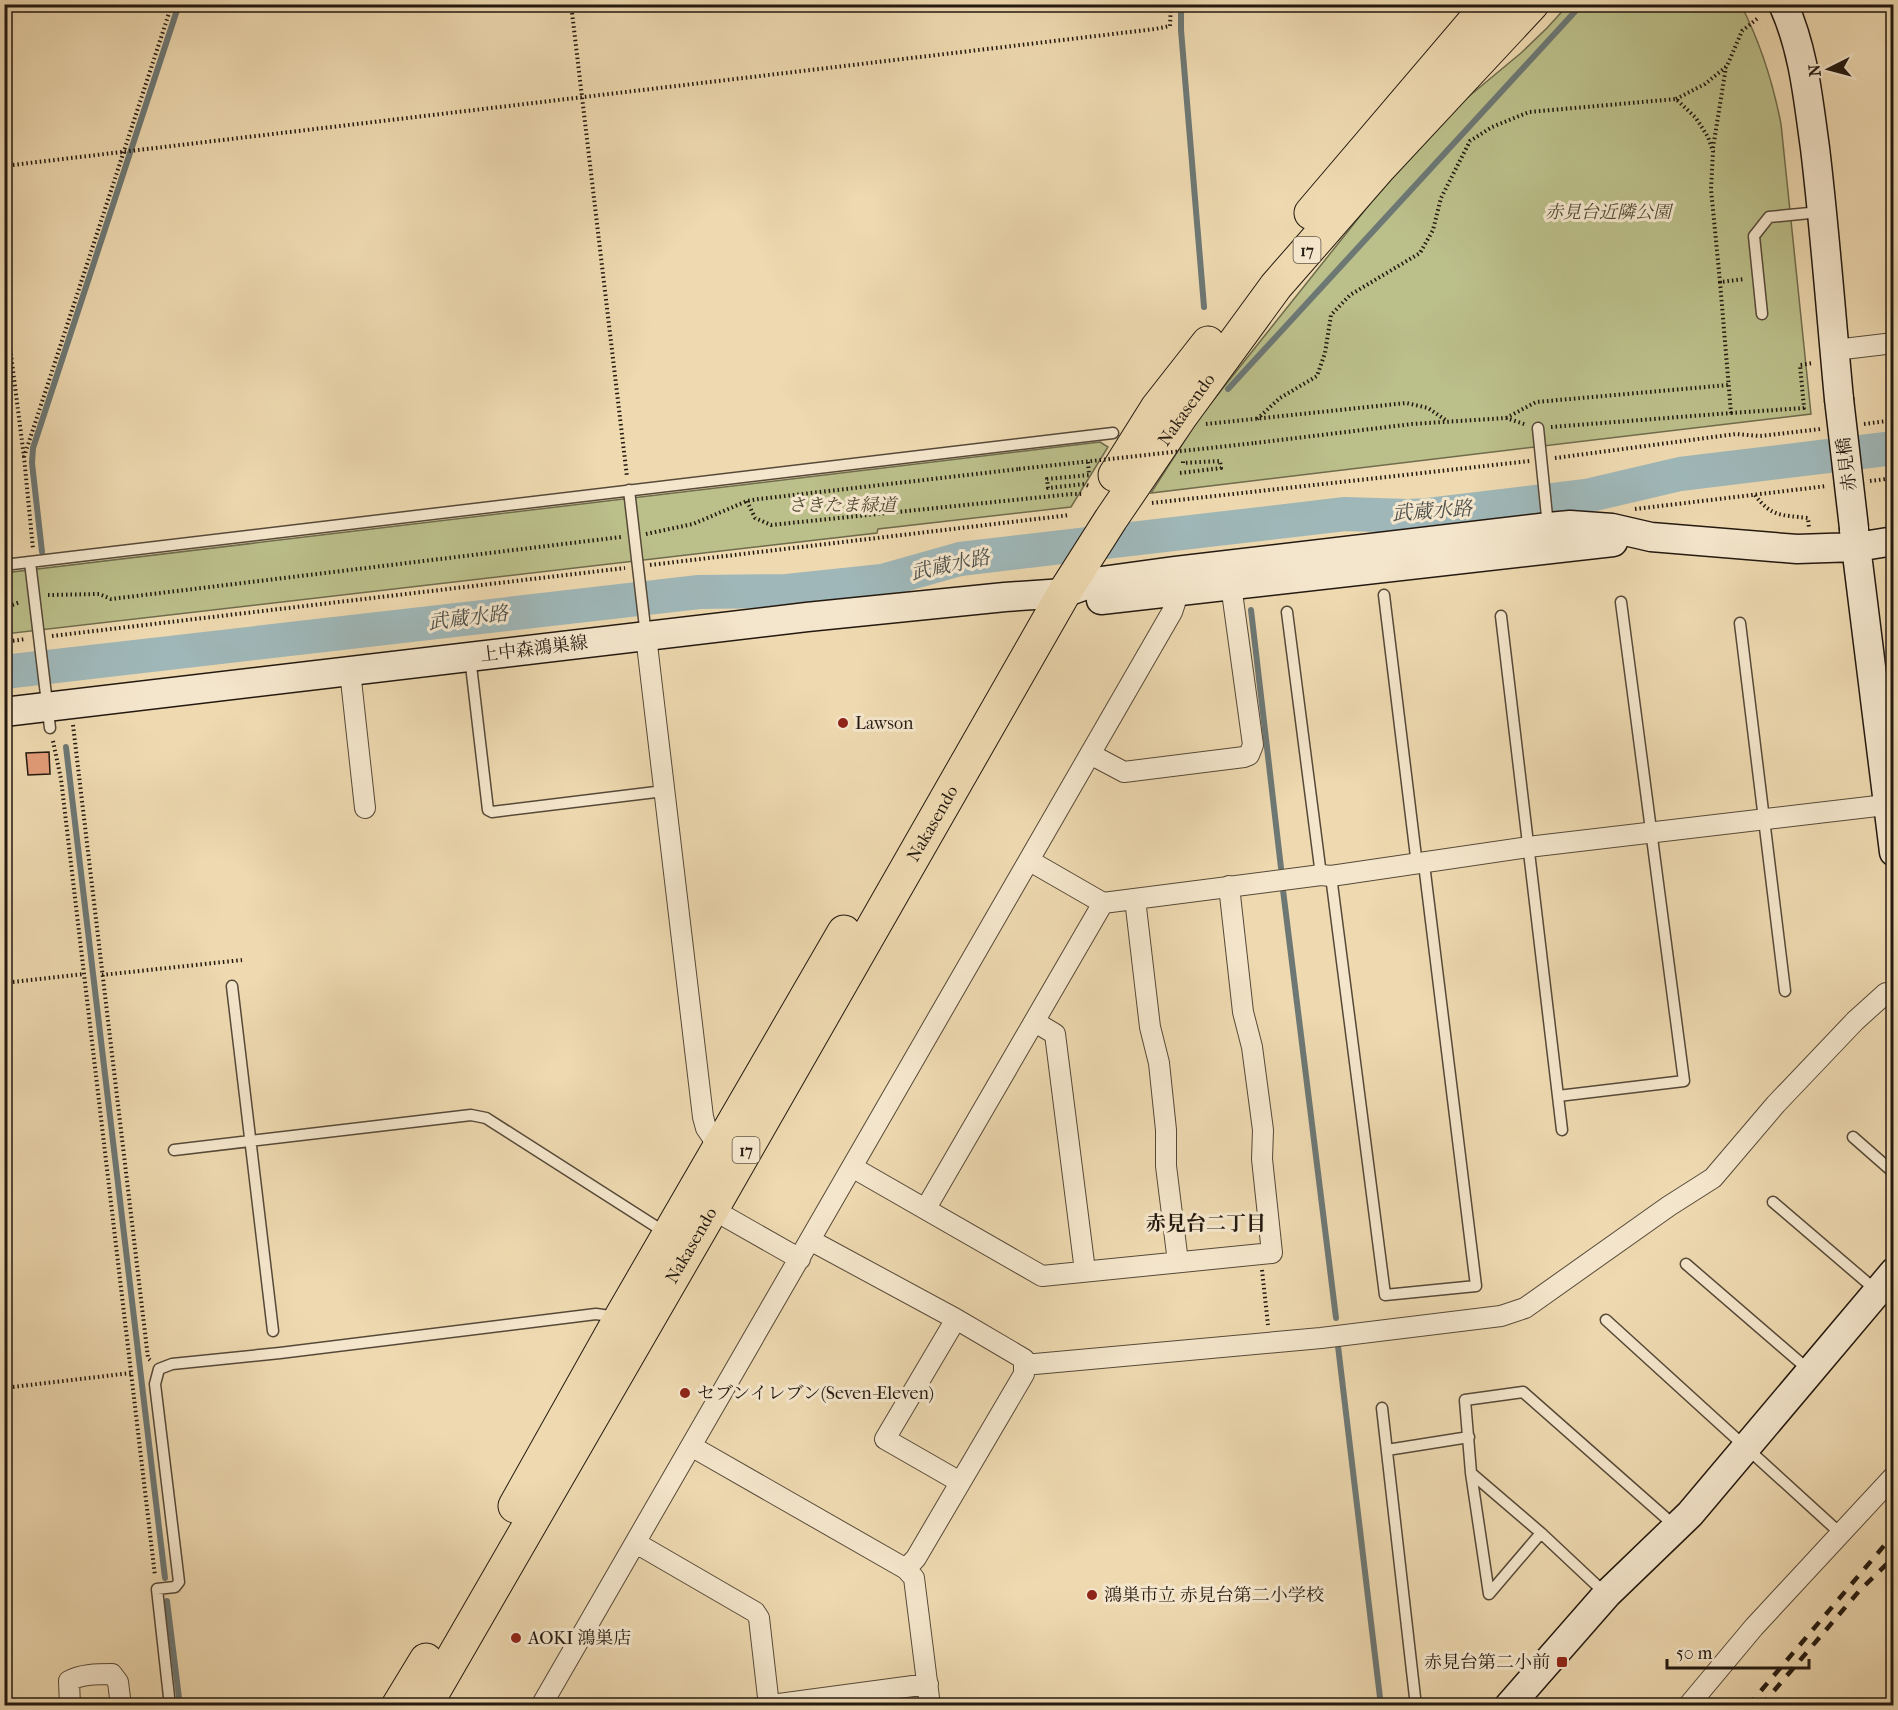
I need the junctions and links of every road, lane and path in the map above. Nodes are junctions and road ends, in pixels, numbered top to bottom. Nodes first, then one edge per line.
1 (172, 4) edge
2 (571, 4) edge
3 (1171, 4) edge
4 (1489, 4) edge
5 (1532, 4) edge
6 (1783, 4) edge
7 (1758, 18) dead end
8 (1726, 66) junction
9 (582, 97) junction
10 (1676, 99) junction
11 (124, 150) junction
12 (1713, 152) junction
13 (4, 166) edge
14 (1823, 212) junction
15 (1758, 278) junction
16 (1720, 282) junction
17 (4, 300) edge
18 (1762, 315) dead end
19 (1893, 343) edge
20 (1824, 357) junction
21 (1728, 385) junction
22 (1731, 413) junction
23 (1506, 418) junction
24 (1257, 419) junction
25 (1893, 420) edge
26 (1448, 422) junction
27 (1201, 424) dead end
28 (1860, 424) dead end
29 (1538, 428) junction
30 (1827, 428) dead end
31 (1113, 433) dead end
32 (1182, 451) junction
33 (24, 458) junction
34 (1088, 462) junction
35 (1541, 464) junction
36 (1180, 473) dead end
37 (1893, 478) edge
38 (1866, 481) dead end
39 (1833, 485) dead end
40 (1089, 486) dead end
41 (628, 490) junction
42 (1755, 495) junction
43 (747, 501) junction
44 (1149, 504) dead end
45 (1632, 509) dead end
46 (1087, 512) junction
47 (1549, 529) junction
48 (641, 534) dead end
49 (1810, 535) dead end
50 (626, 536) dead end
51 (1856, 537) junction
52 (1893, 541) edge
53 (30, 562) junction
54 (4, 565) edge
55 (645, 566) dead end
56 (631, 568) dead end
57 (1175, 582) junction
58 (1058, 583) junction
59 (1231, 585) junction
60 (1384, 595) dead end
61 (35, 596) junction
62 (1621, 602) dead end
63 (4, 608) edge
64 (1287, 612) dead end
65 (1501, 616) dead end
66 (1740, 623) dead end
67 (645, 628) junction
68 (4, 642) edge
69 (40, 642) junction
70 (470, 657) junction
71 (350, 671) junction
72 (47, 709) junction
73 (4, 712) edge
74 (74, 729) dead end
75 (1090, 754) junction
76 (664, 791) junction
77 (1891, 804) edge
78 (365, 808) dead end
79 (1764, 818) junction
80 (1651, 832) junction
81 (1528, 847) junction
82 (1893, 852) edge
83 (1030, 861) junction
84 (1421, 864) junction
85 (1326, 876) junction
86 (1229, 886) junction
87 (1135, 899) junction
88 (1103, 903) junction
89 (242, 960) dead end
90 (84, 974) junction
91 (102, 975) junction
92 (4, 983) edge
93 (232, 986) dead end
94 (1785, 991) dead end
95 (1886, 993) dead end
96 (1035, 1022) junction
97 (1558, 1096) junction
98 (1562, 1130) dead end
99 (1853, 1137) dead end
100 (251, 1140) junction
101 (719, 1147) junction
102 (174, 1150) dead end
103 (852, 1167) junction
104 (1893, 1173) edge
105 (1773, 1202) dead end
106 (926, 1208) junction
107 (712, 1209) junction
108 (669, 1235) junction
109 (810, 1240) junction
110 (1261, 1255) junction
111 (800, 1259) junction
112 (1178, 1262) junction
113 (1686, 1264) dead end
114 (1085, 1271) junction
115 (1885, 1282) edge
116 (621, 1317) junction
117 (956, 1319) junction
118 (1606, 1320) dead end
119 (273, 1330) dead end
120 (1269, 1341) junction
121 (1024, 1365) junction
122 (159, 1369) junction
123 (1810, 1371) junction
124 (131, 1374) junction
125 (4, 1388) edge
126 (1382, 1408) dead end
127 (1469, 1437) junction
128 (691, 1446) junction
129 (1746, 1448) junction
130 (1387, 1450) junction
131 (1471, 1473) junction
132 (1893, 1476) edge
133 (960, 1482) junction
134 (1678, 1528) junction
135 (1541, 1533) junction
136 (1840, 1533) junction
137 (636, 1543) junction
138 (906, 1569) junction
139 (157, 1589) junction
140 (1607, 1594) junction
141 (928, 1684) junction
142 (550, 1702) edge
143 (769, 1705) edge
144 (70, 1706) edge
145 (121, 1706) edge
146 (170, 1706) edge
147 (398, 1706) edge
148 (425, 1706) edge
149 (764, 1706) edge
150 (930, 1706) edge
151 (1416, 1706) edge
152 (1509, 1706) edge
153 (1688, 1706) edge

1 - 11 path
2 - 9 path
3 - 9 path
4 - 46 highway, Nakasendo / 17
5 - 46 highway, Nakasendo / 17
6 - 14 street, 赤見橋
7 - 8 path
8 - 10 path
8 - 12 path
9 - 11 path
9 - 41 path
10 - 12 path
10 - 24 path
11 - 13 path
11 - 33 path
12 - 16 path
14 - 15 lane
14 - 20 street, 赤見橋
15 - 16 path
15 - 18 lane
16 - 21 path
17 - 33 path
19 - 20 street
20 - 22 path
20 - 51 street, 赤見橋, bridge
21 - 22 path
21 - 23 path
22 - 29 path
23 - 26 path
23 - 29 path
24 - 26 path
24 - 27 path
25 - 28 path
26 - 32 path, bridge
29 - 35 lane
30 - 35 path
31 - 41 lane
32 - 34 path, bridge
32 - 36 path
33 - 53 path
34 - 40 path
34 - 43 path, bridge
35 - 44 path
35 - 47 lane
37 - 38 path
39 - 42 path
41 - 53 lane
41 - 67 lane
42 - 45 path
42 - 49 path
43 - 46 path
43 - 48 path
46 - 55 path
46 - 58 highway, Nakasendo / 17
47 - 51 street
47 - 57 street
47 - 59 street
50 - 61 path
51 - 52 street
51 - 77 street, 赤見橋
53 - 54 lane
53 - 61 lane
56 - 69 path
57 - 58 street, 上中森鴻巣線
57 - 59 street
57 - 75 street
58 - 67 street, 上中森鴻巣線
58 - 101 highway, Nakasendo / 17
58 - 107 highway, Nakasendo / 17
59 - 75 street
60 - 84 lane
61 - 63 path
61 - 69 lane
62 - 80 lane
64 - 85 lane
65 - 81 lane
66 - 79 lane
67 - 70 street, 上中森鴻巣線
67 - 76 street
68 - 69 path
69 - 72 lane
70 - 71 street, 上中森鴻巣線
70 - 76 lane
71 - 72 street, 上中森鴻巣線
71 - 78 street
72 - 73 street, 上中森鴻巣線
72 - 90 path
74 - 91 path
75 - 83 street
76 - 101 street
77 - 79 street
77 - 82 street, 赤見橋
79 - 80 street
79 - 94 lane
80 - 81 street
80 - 97 lane
81 - 84 street
81 - 97 lane
83 - 88 street
83 - 103 street
84 - 85 street
84 - 85 lane
85 - 86 street
86 - 87 street
86 - 110 street
87 - 88 street
87 - 112 street
88 - 96 street
89 - 91 path
90 - 92 path
90 - 124 path
91 - 122 path
93 - 100 lane
95 - 120 street
96 - 106 street
96 - 114 street
97 - 98 lane
99 - 104 lane
100 - 102 lane
100 - 108 lane
100 - 119 lane
101 - 108 highway, Nakasendo / 17
103 - 106 street
103 - 109 street
105 - 115 lane
106 - 114 street
107 - 111 street
107 - 148 highway, Nakasendo / 17
108 - 116 highway, Nakasendo / 17
109 - 111 street
109 - 117 street
110 - 112 street
110 - 120 path
111 - 128 street
112 - 114 street
113 - 123 lane
115 - 123 street
116 - 122 lane
116 - 147 highway, Nakasendo / 17
117 - 121 street
117 - 133 street
118 - 129 lane
120 - 121 street
121 - 133 street
122 - 139 lane
123 - 129 street
124 - 125 path
124 - 139 path
126 - 130 lane
127 - 130 lane
127 - 131 lane
127 - 134 lane
128 - 137 street
128 - 138 street
129 - 134 street
129 - 136 lane
130 - 151 lane
131 - 135 lane
131 - 135 lane
132 - 136 street
133 - 138 street
134 - 140 street
135 - 140 lane
136 - 153 street
137 - 142 street
137 - 143 street
138 - 141 street
139 - 146 lane
140 - 152 street
141 - 143 street
141 - 150 street
143 - 149 street
144 - 145 street

